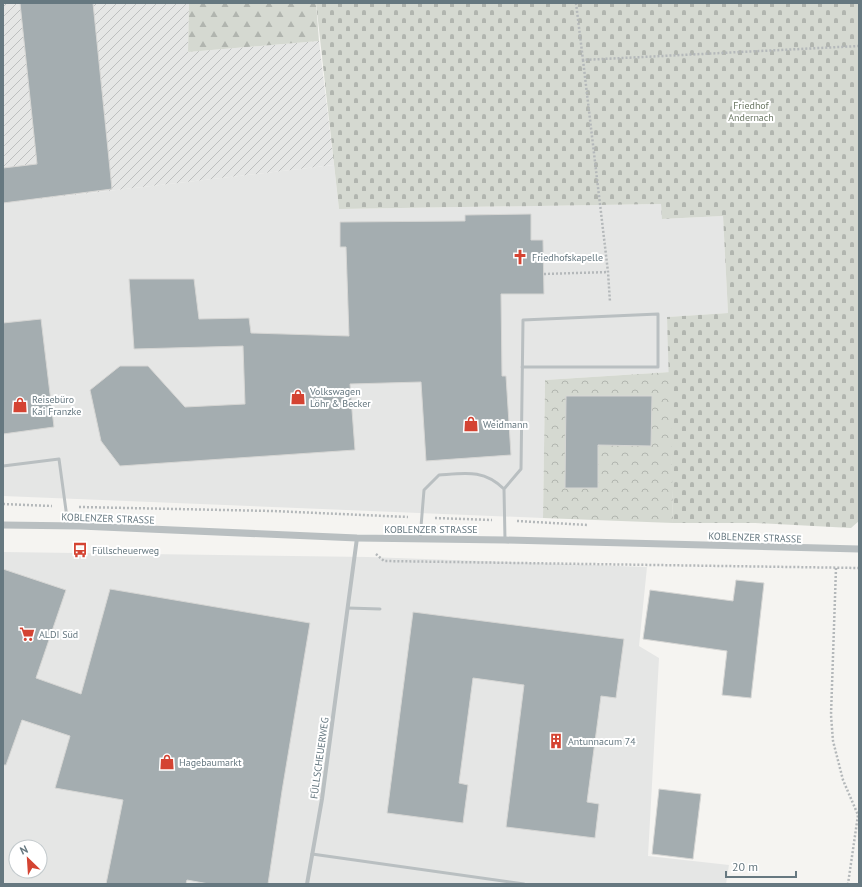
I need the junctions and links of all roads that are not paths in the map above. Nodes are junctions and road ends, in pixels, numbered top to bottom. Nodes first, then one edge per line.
1 (522, 367) junction
2 (3, 466) edge
3 (504, 489) junction
4 (3, 525) edge
5 (69, 526) junction
6 (358, 538) junction
7 (420, 539) junction
8 (504, 540) junction
9 (859, 549) edge
10 (348, 608) junction
11 (380, 609) dead end
12 (312, 854) junction
13 (307, 884) edge
14 (524, 884) edge

1 - 1 lane
1 - 3 lane
2 - 5 lane
3 - 7 lane
3 - 8 lane
4 - 5 street, KOBLENZER STRASSE
5 - 6 street, KOBLENZER STRASSE
6 - 7 street, KOBLENZER STRASSE
6 - 10 street, FÜLLSCHEUERWEG
7 - 8 street, KOBLENZER STRASSE
8 - 9 street, KOBLENZER STRASSE
10 - 11 lane
10 - 12 street, FÜLLSCHEUERWEG
12 - 13 street, FÜLLSCHEUERWEG
12 - 14 lane

